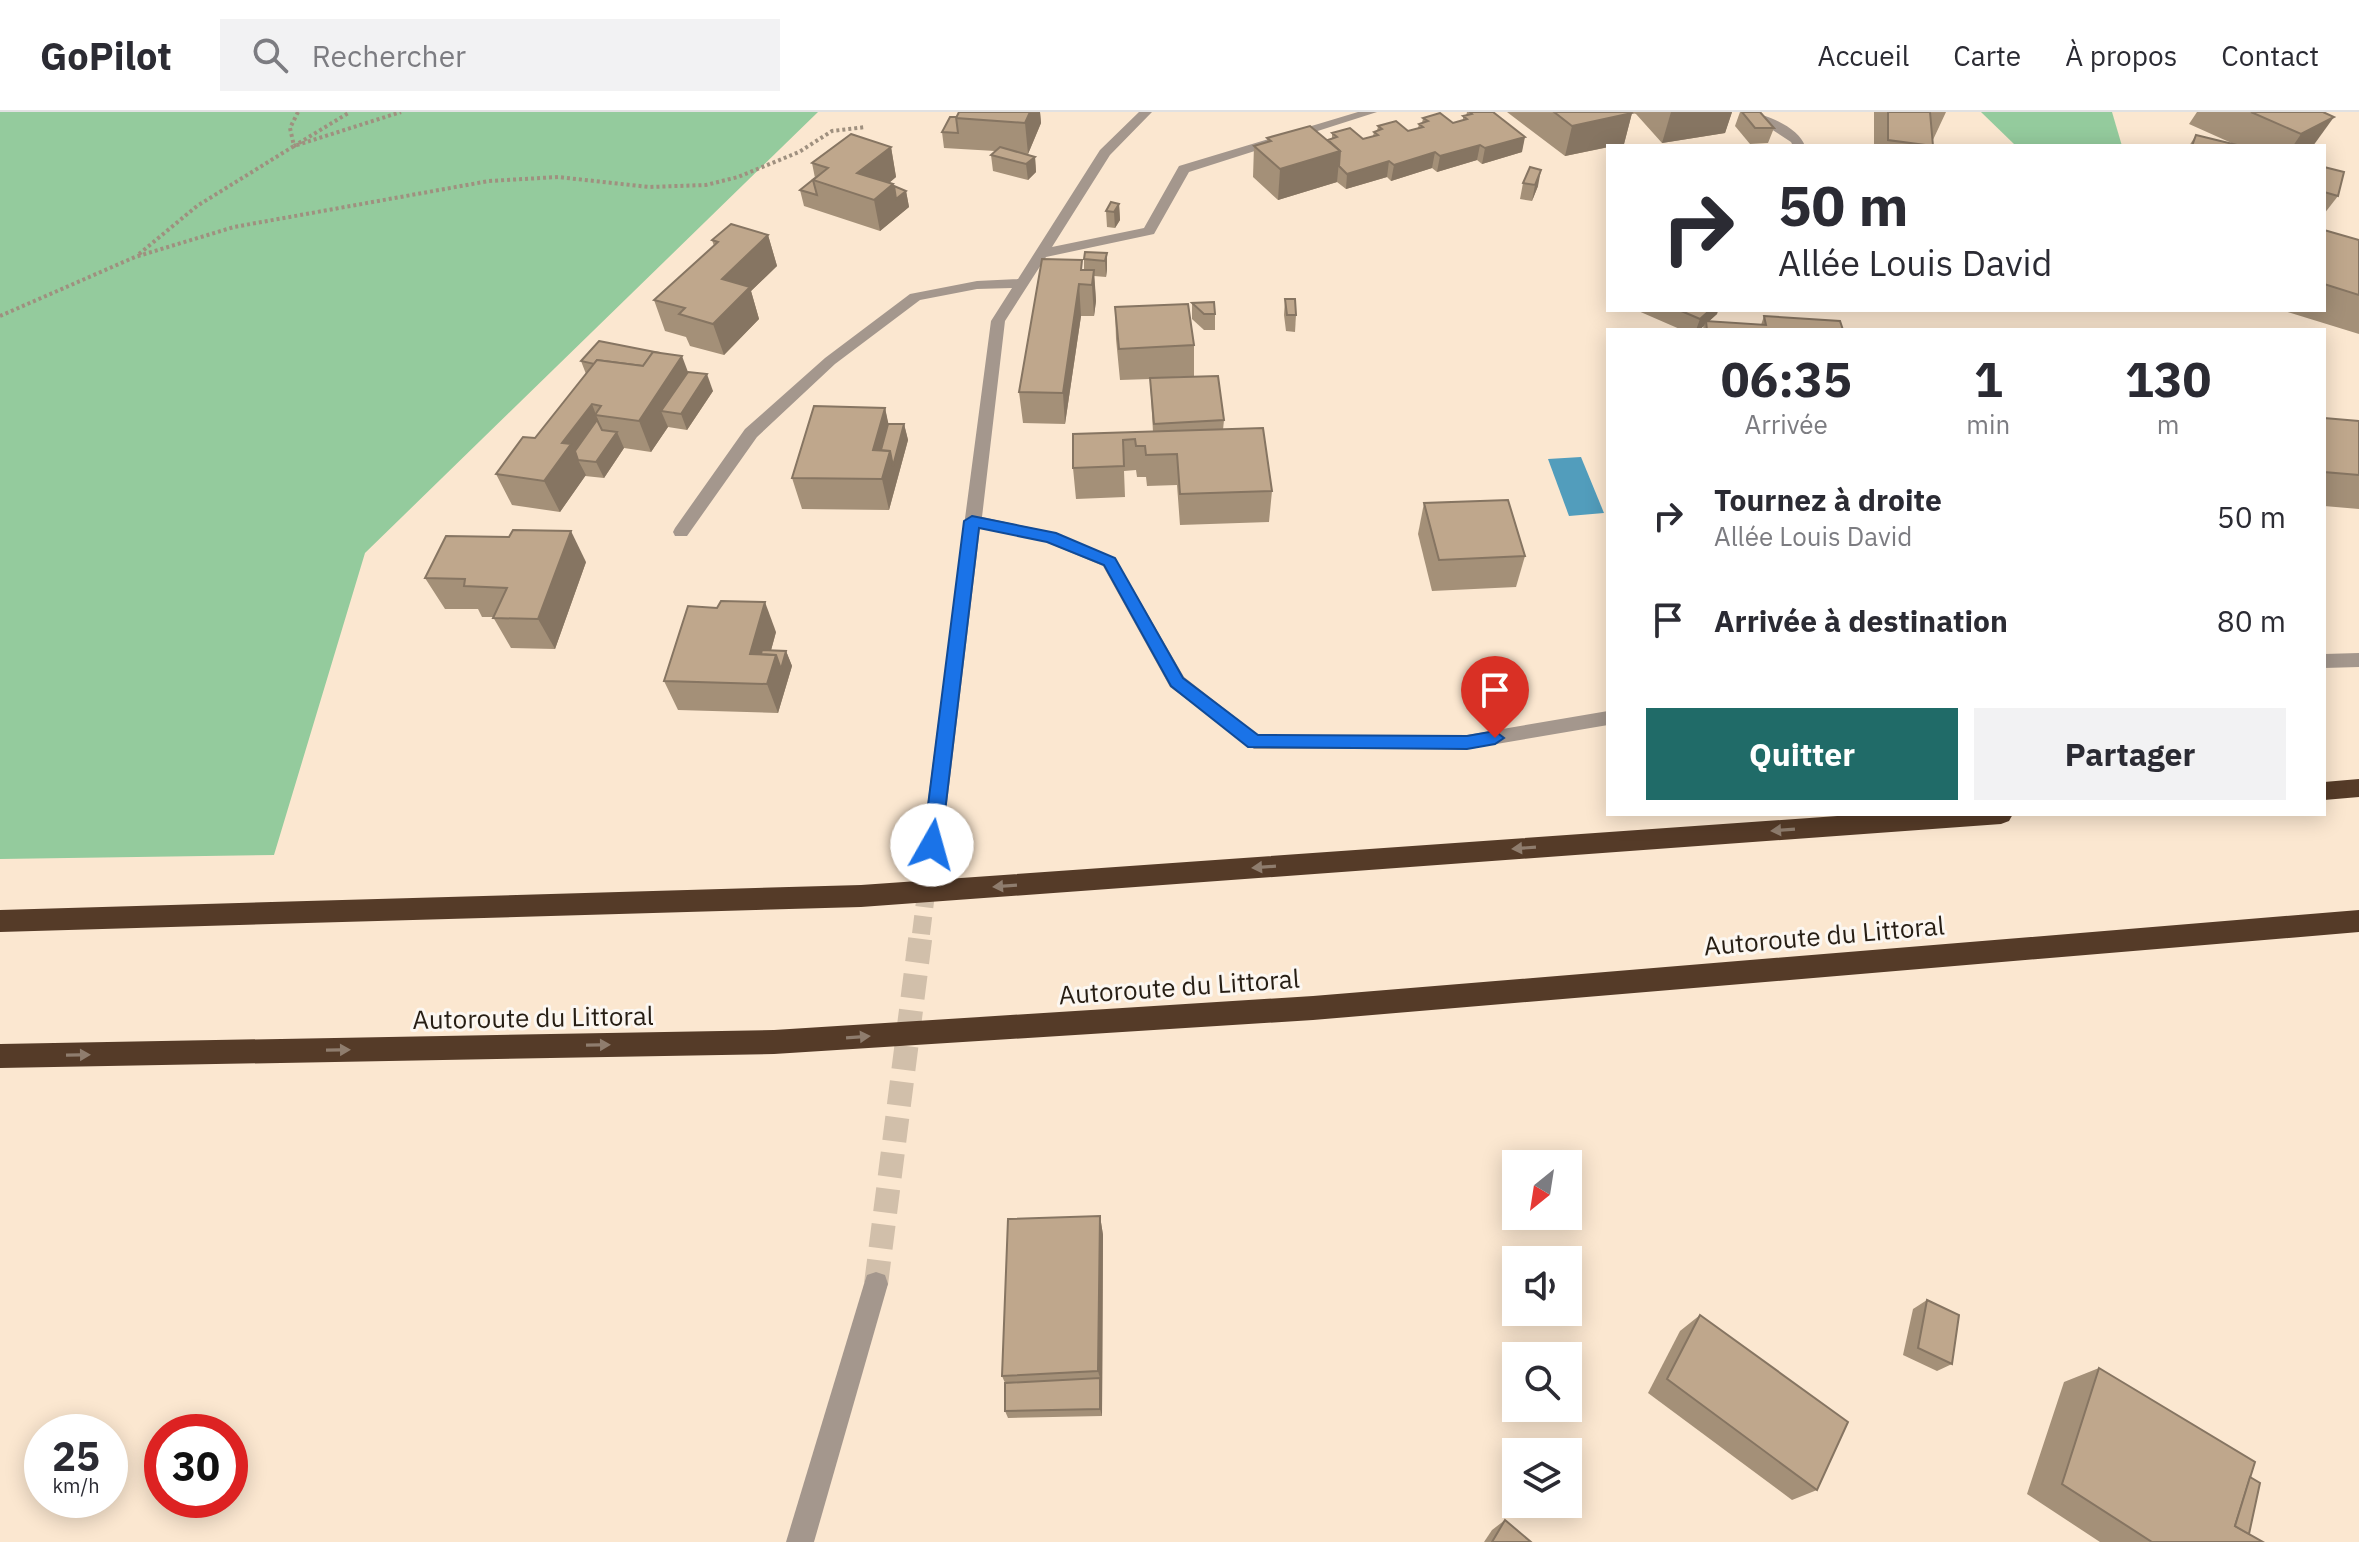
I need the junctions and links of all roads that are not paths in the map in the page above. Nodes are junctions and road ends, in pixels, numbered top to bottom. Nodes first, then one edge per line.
1 (1146, 112) edge
2 (1371, 112) edge
3 (1751, 112) edge
4 (1798, 144) edge
5 (1040, 254) junction
6 (1021, 283) junction
7 (972, 521) junction
8 (681, 532) dead end
9 (2359, 660) edge
10 (2326, 661) edge
11 (1606, 718) edge
12 (2359, 788) edge
13 (2326, 791) edge
14 (1973, 816) edge
15 (932, 845) tunnel mouth
16 (0, 921) edge
17 (2359, 921) edge
18 (0, 1056) edge
19 (876, 1284) tunnel mouth
20 (800, 1542) edge

1 - 5 street
2 - 5 street
3 - 4 street
5 - 6 street
6 - 7 street
6 - 8 street
7 - 11 street
7 - 15 street
9 - 10 street
12 - 13 highway
14 -> 16 highway
18 -> 17 highway, Autoroute du Littoral
19 - 20 street

